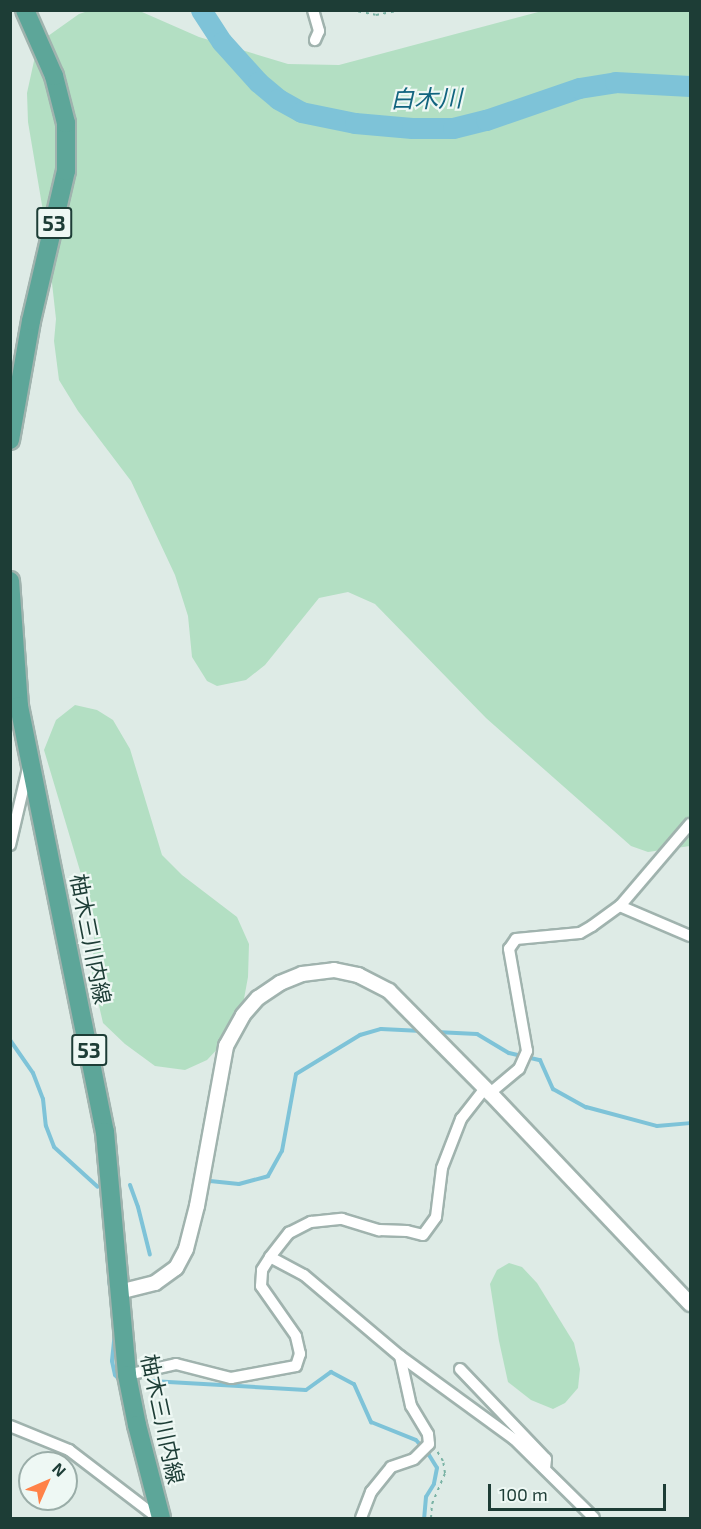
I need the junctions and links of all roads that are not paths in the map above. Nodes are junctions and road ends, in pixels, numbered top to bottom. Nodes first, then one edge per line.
1 (25, 10) edge
2 (313, 10) edge
3 (315, 40) dead end
4 (10, 440) edge
5 (10, 581) edge
6 (30, 759) junction
7 (690, 824) edge
8 (10, 845) edge
9 (620, 906) junction
10 (690, 936) edge
11 (488, 1090) junction
12 (270, 1257) junction
13 (119, 1292) junction
14 (690, 1304) edge
15 (400, 1356) junction
16 (460, 1369) dead end
17 (127, 1375) junction
18 (10, 1426) edge
19 (545, 1469) junction
20 (160, 1518) edge
21 (362, 1518) edge
22 (594, 1518) edge

1 - 4 main road, 53
2 - 3 street
5 - 6 main road, 柚木三川内線 / 53
6 - 8 street
6 - 13 main road, 柚木三川内線 / 53
7 - 9 street
9 - 10 street
9 - 11 street
11 - 12 street
11 - 13 street
11 - 14 street
12 - 15 street
12 - 17 street
13 - 17 main road, 柚木三川内線 / 53
15 - 19 street
15 - 21 street
16 - 19 street
17 - 20 main road, 柚木三川内線 / 53
18 - 20 street
19 - 22 street

